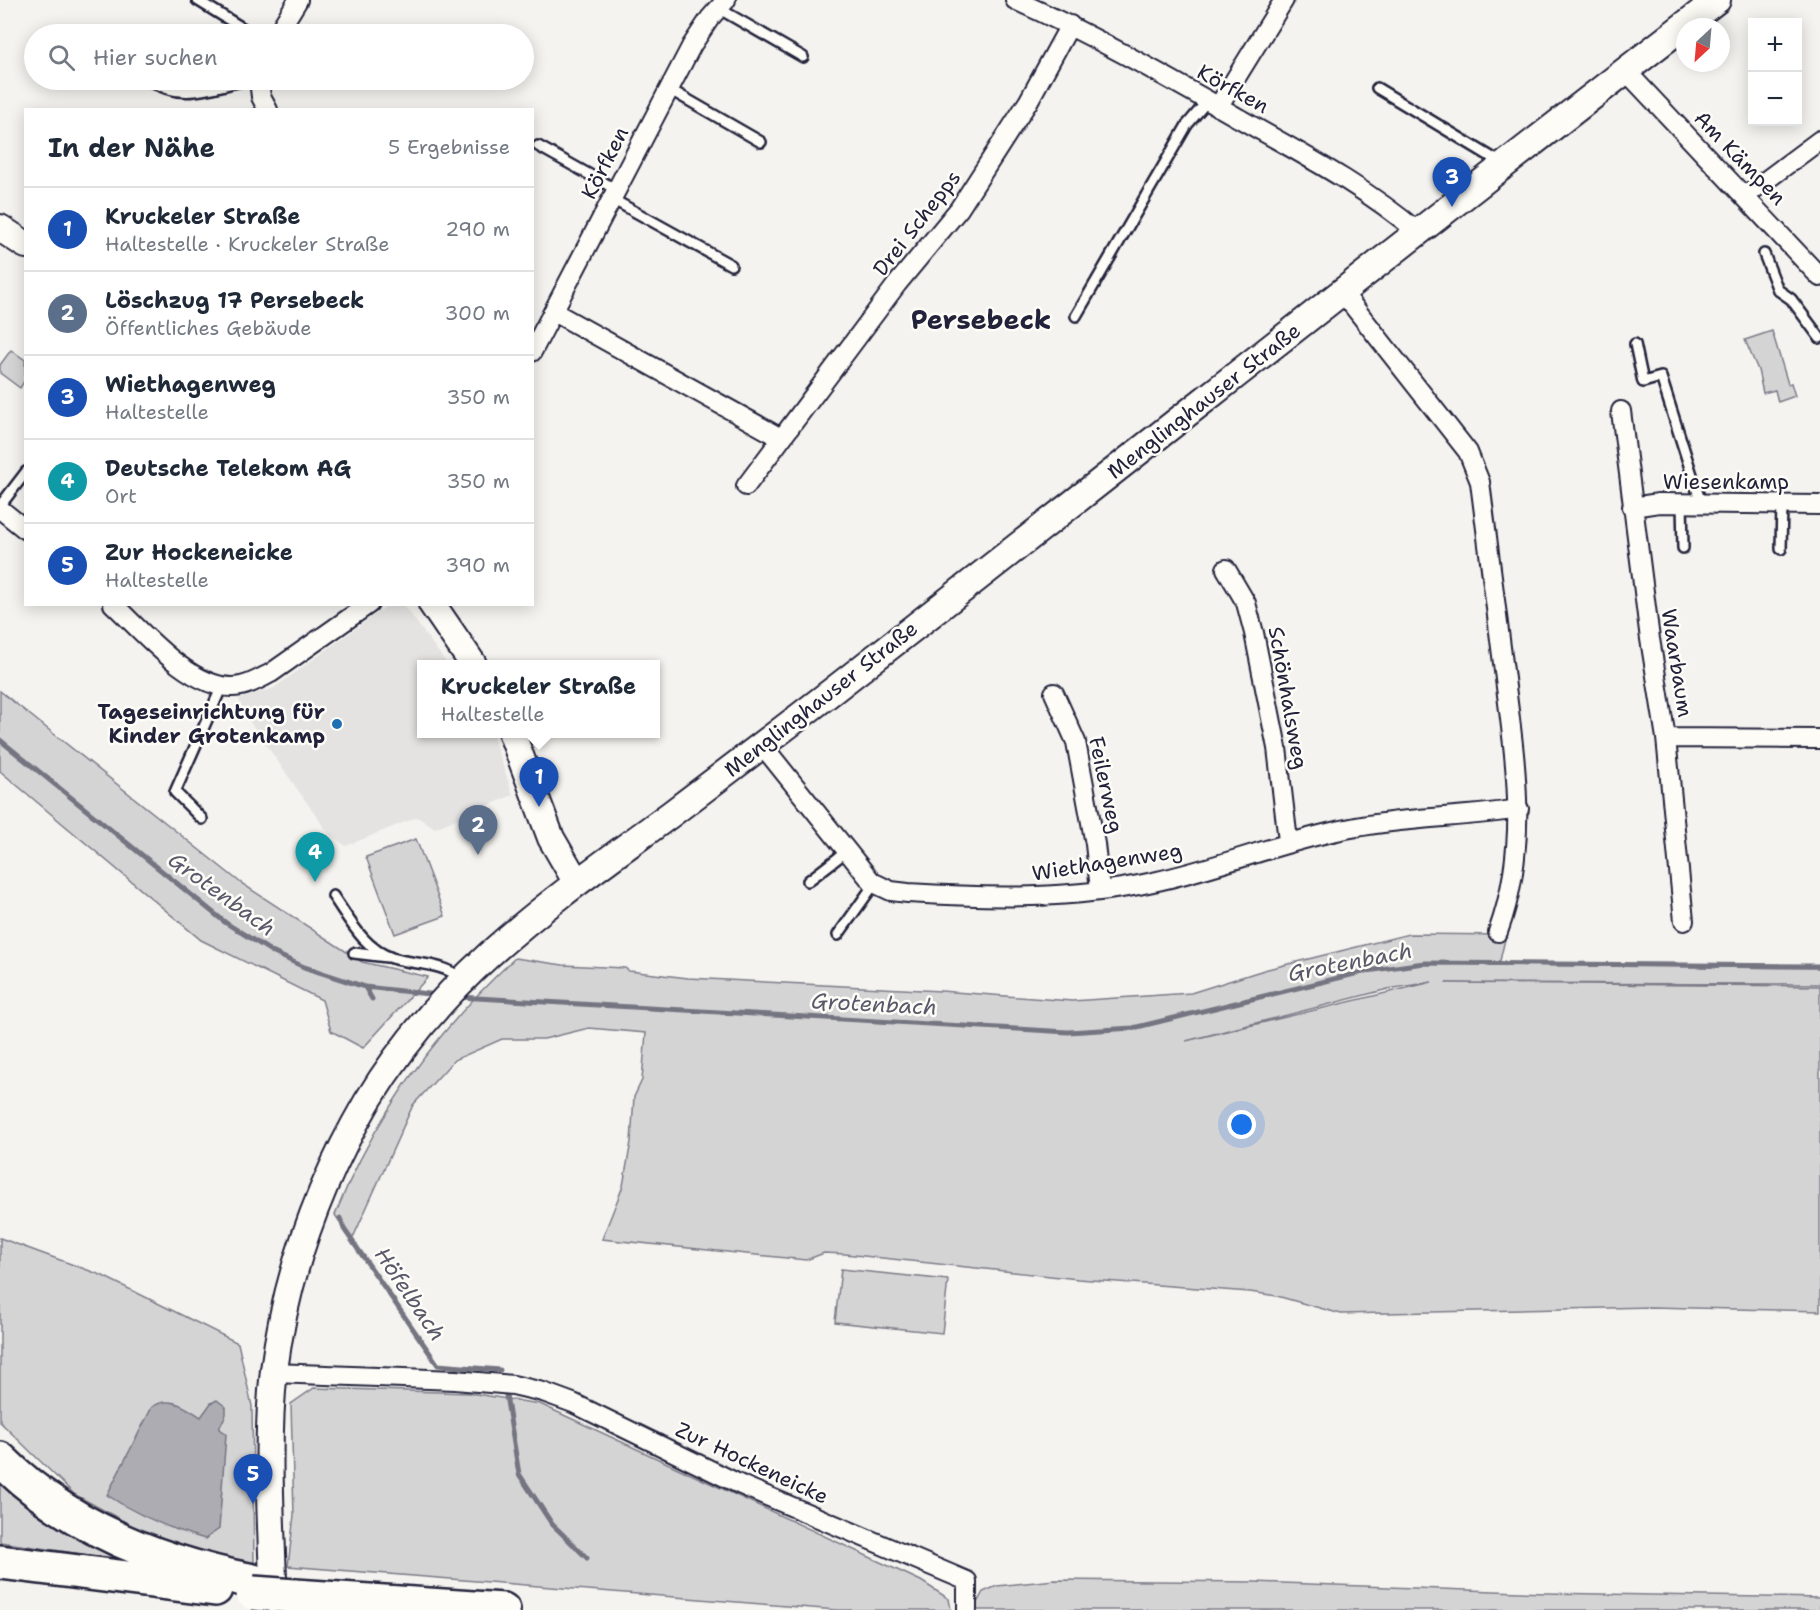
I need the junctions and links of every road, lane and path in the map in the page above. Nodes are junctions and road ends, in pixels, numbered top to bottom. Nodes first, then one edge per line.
1 (197, 0) edge
2 (298, 0) edge
3 (1015, 0) edge
4 (1284, 0) edge
5 (722, 4) edge
6 (1702, 4) edge
7 (236, 24) edge
8 (283, 24) edge
9 (1070, 25) junction
10 (803, 57) dead end
11 (1626, 71) junction
12 (669, 88) junction
13 (1377, 88) dead end
14 (168, 90) edge
15 (199, 90) edge
16 (260, 90) edge
17 (1213, 103) junction
18 (267, 108) edge
19 (1820, 140) edge
20 (762, 142) dead end
21 (538, 146) dead end
22 (1505, 165) junction
23 (614, 194) junction
24 (1745, 196) junction
25 (0, 228) edge
26 (1419, 233) junction
27 (24, 243) edge
28 (1764, 254) dead end
29 (731, 265) dead end
30 (1820, 277) edge
31 (1343, 292) junction
32 (554, 312) junction
33 (1076, 316) dead end
34 (1820, 338) edge
35 (1635, 344) dead end
36 (534, 348) edge
37 (1621, 411) dead end
38 (781, 438) junction
39 (24, 475) edge
40 (746, 486) dead end
41 (1682, 503) junction
42 (1701, 503) junction
43 (1782, 504) junction
44 (1820, 505) edge
45 (0, 507) edge
46 (1632, 507) junction
47 (24, 528) edge
48 (1683, 548) dead end
49 (1782, 549) dead end
50 (1226, 569) dead end
51 (115, 606) edge
52 (366, 606) edge
53 (433, 606) edge
54 (469, 660) edge
55 (222, 686) junction
56 (1054, 693) dead end
57 (514, 738) edge
58 (1666, 738) junction
59 (1820, 739) edge
60 (763, 746) junction
61 (1519, 809) junction
62 (201, 819) dead end
63 (1288, 842) junction
64 (846, 851) junction
65 (808, 881) dead end
66 (577, 883) junction
67 (875, 883) junction
68 (1100, 890) junction
69 (333, 896) dead end
70 (1684, 921) dead end
71 (1498, 932) dead end
72 (838, 935) dead end
73 (354, 953) dead end
74 (391, 958) junction
75 (459, 981) junction
76 (274, 1373) junction
77 (0, 1459) edge
78 (0, 1562) edge
79 (274, 1593) edge
80 (503, 1610) edge
81 (967, 1610) edge

1 - 7 lane
2 - 8 street
3 - 9 street, Körfken
4 - 17 street
5 - 10 lane
5 - 12 street, Körfken
6 - 11 street, Menglinghauser Straße
9 - 17 street, Körfken
9 - 38 street, Drei Schepps
11 - 22 street, Menglinghauser Straße
11 - 24 street, Am Kämpen
12 - 20 lane
12 - 23 street, Körfken
13 - 22 lane
14 - 15 lane
16 - 18 street
17 - 26 street, Körfken
17 - 33 lane
19 - 24 street
21 - 23 lane
22 - 26 street, Menglinghauser Straße
23 - 29 lane
23 - 32 street, Körfken
24 - 30 street, Am Kämpen
25 - 27 street
26 - 31 street, Menglinghauser Straße
28 - 34 lane
31 - 60 street, Menglinghauser Straße
31 - 61 street
32 - 36 street, Körfken
32 - 38 street
35 - 42 lane
37 - 46 street, Waarbaum
38 - 40 street, Drei Schepps
39 - 45 lane
41 - 42 street, Wiesenkamp
41 - 46 street, Wiesenkamp
41 - 48 lane
42 - 43 street, Wiesenkamp
43 - 44 street, Wiesenkamp
43 - 49 lane
45 - 47 street
46 - 58 street, Waarbaum
50 - 63 street, Schönhalsweg
51 - 55 street
52 - 55 street
53 - 54 street
55 - 62 lane
56 - 68 street, Feilerweg
57 - 66 street
58 - 59 street
58 - 70 street, Waarbaum
60 - 64 street
60 - 66 street, Menglinghauser Straße
61 - 63 street, Wiethagenweg
61 - 71 street
63 - 68 street, Wiethagenweg
64 - 65 lane
64 - 67 street
66 - 75 street, Menglinghauser Straße
67 - 68 street, Wiethagenweg
67 - 72 lane
69 - 74 lane
73 - 74 lane
74 - 75 lane
75 - 76 street, Menglinghauser Straße
76 - 79 street, Menglinghauser Straße
76 - 81 street, Zur Hockeneicke
77 - 79 highway
78 - 79 highway
79 - 80 highway

